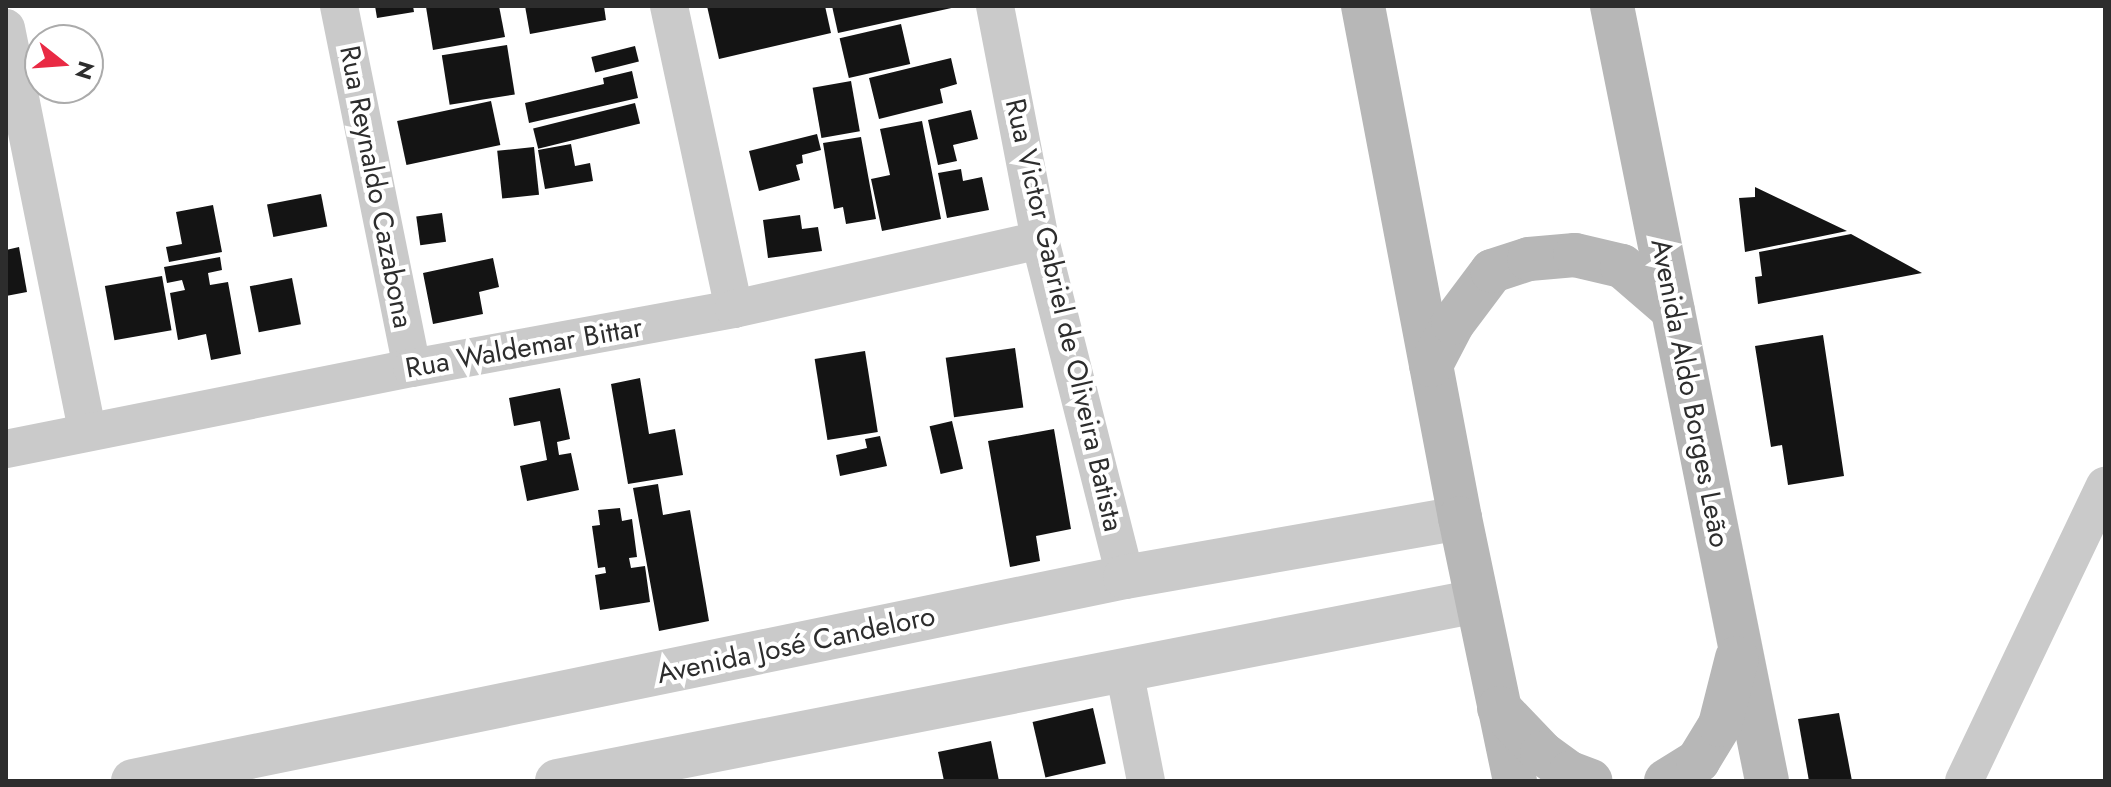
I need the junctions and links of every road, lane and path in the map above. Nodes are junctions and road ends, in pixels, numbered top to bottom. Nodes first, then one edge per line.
1 (339, 6) edge
2 (669, 6) edge
3 (995, 6) edge
4 (1363, 6) edge
5 (1612, 6) edge
6 (6, 28) edge
7 (1040, 240) junction
8 (734, 309) junction
9 (1673, 310) junction
10 (1431, 365) junction
11 (412, 368) junction
12 (87, 431) junction
13 (6, 449) edge
14 (2105, 486) edge
15 (1460, 518) junction
16 (1125, 577) junction
17 (1477, 601) junction
18 (1740, 644) junction
19 (1124, 670) junction
20 (1499, 708) junction
21 (133, 781) edge
22 (557, 781) edge
23 (1146, 781) edge
24 (1515, 781) edge
25 (1591, 781) edge
26 (1666, 781) edge
27 (1767, 781) edge
28 (1964, 781) edge

1 - 11 street, Rua Reynaldo Cazabona
2 - 8 street
3 - 7 street, Rua Victor Gabriel de Oliveira Batista
4 - 10 main road
5 - 9 main road, Avenida Aldo Borges Leão
6 - 12 street
7 - 8 street, Rua Waldemar Bittar
7 - 16 street, Rua Victor Gabriel de Oliveira Batista
8 - 11 street, Rua Waldemar Bittar
9 - 10 main road
9 - 18 main road, Avenida Aldo Borges Leão
10 - 15 main road
11 - 12 street, Rua Waldemar Bittar
12 - 13 street, Rua Waldemar Bittar
14 - 28 street
15 - 16 street, Avenida José Candeloro
15 - 17 main road
16 - 21 street, Avenida José Candeloro
17 - 19 street
17 - 20 main road
18 - 26 main road
18 - 27 main road, Avenida Aldo Borges Leão
19 - 22 street
19 - 23 street
20 - 24 main road
20 - 25 main road

